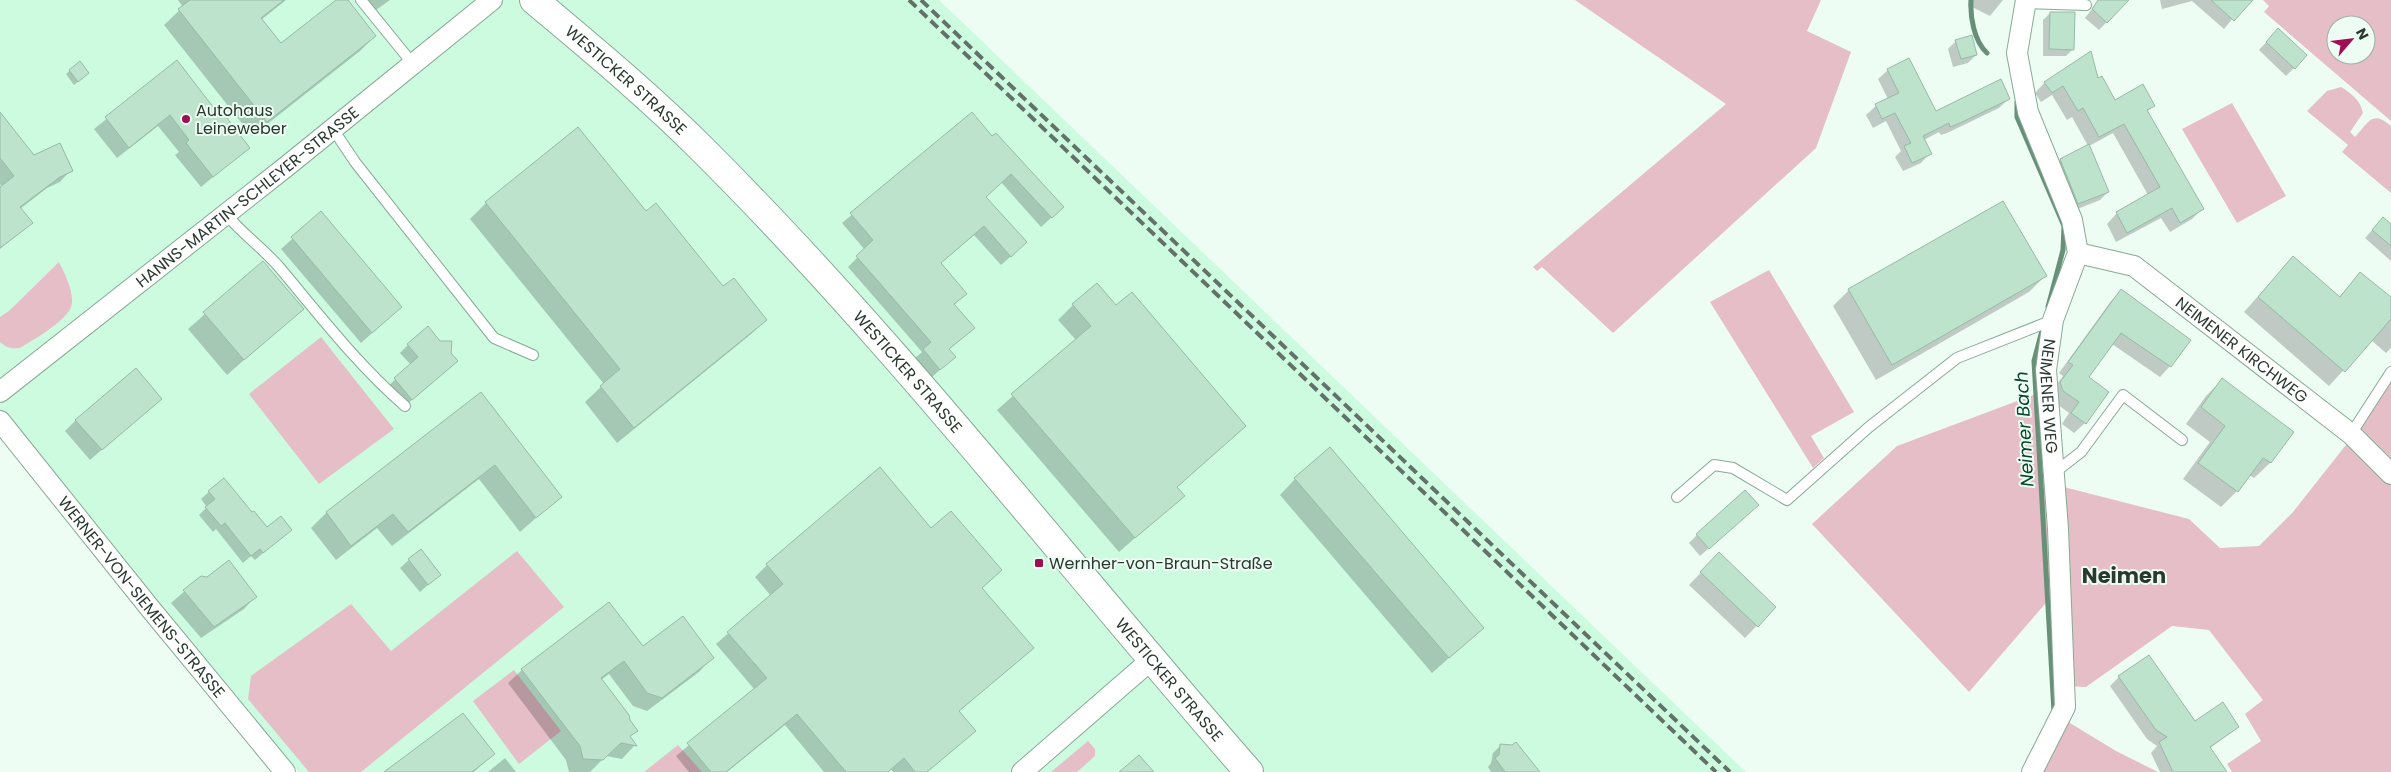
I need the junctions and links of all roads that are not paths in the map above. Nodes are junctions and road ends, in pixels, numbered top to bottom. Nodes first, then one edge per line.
1 (361, 0) edge
2 (492, 0) edge
3 (534, 0) edge
4 (2026, 1) edge
5 (2086, 6) dead end
6 (413, 64) junction
7 (333, 129) junction
8 (226, 214) junction
9 (2078, 254) junction
10 (2053, 320) junction
11 (533, 355) dead end
12 (2391, 372) edge
13 (0, 392) edge
14 (405, 406) dead end
15 (0, 421) edge
16 (2350, 434) junction
17 (2182, 440) dead end
18 (2054, 473) junction
19 (2391, 474) edge
20 (1677, 497) dead end
21 (1150, 660) junction
22 (285, 772) edge
23 (1022, 772) edge
24 (1248, 772) edge
25 (2032, 772) edge

1 - 6 lane
2 - 6 street, HANNS-MARTIN-SCHLEYER-STRASSE
3 - 21 main road, WESTICKER STRASSE
4 - 5 lane
4 - 9 street
6 - 7 street, HANNS-MARTIN-SCHLEYER-STRASSE
7 - 8 street, HANNS-MARTIN-SCHLEYER-STRASSE
7 - 11 lane
8 - 13 street, HANNS-MARTIN-SCHLEYER-STRASSE
8 - 14 lane
9 - 10 street, NEIMENER WEG
9 - 16 street, NEIMENER KIRCHWEG
10 - 18 street, NEIMENER WEG
10 - 20 lane
12 - 16 lane
15 - 22 street, WERNER-VON-SIEMENS-STRASSE
16 - 19 street, NEIMENER KIRCHWEG
17 - 18 lane
18 - 25 street, NEIMENER WEG
21 - 23 street
21 - 24 main road, WESTICKER STRASSE

